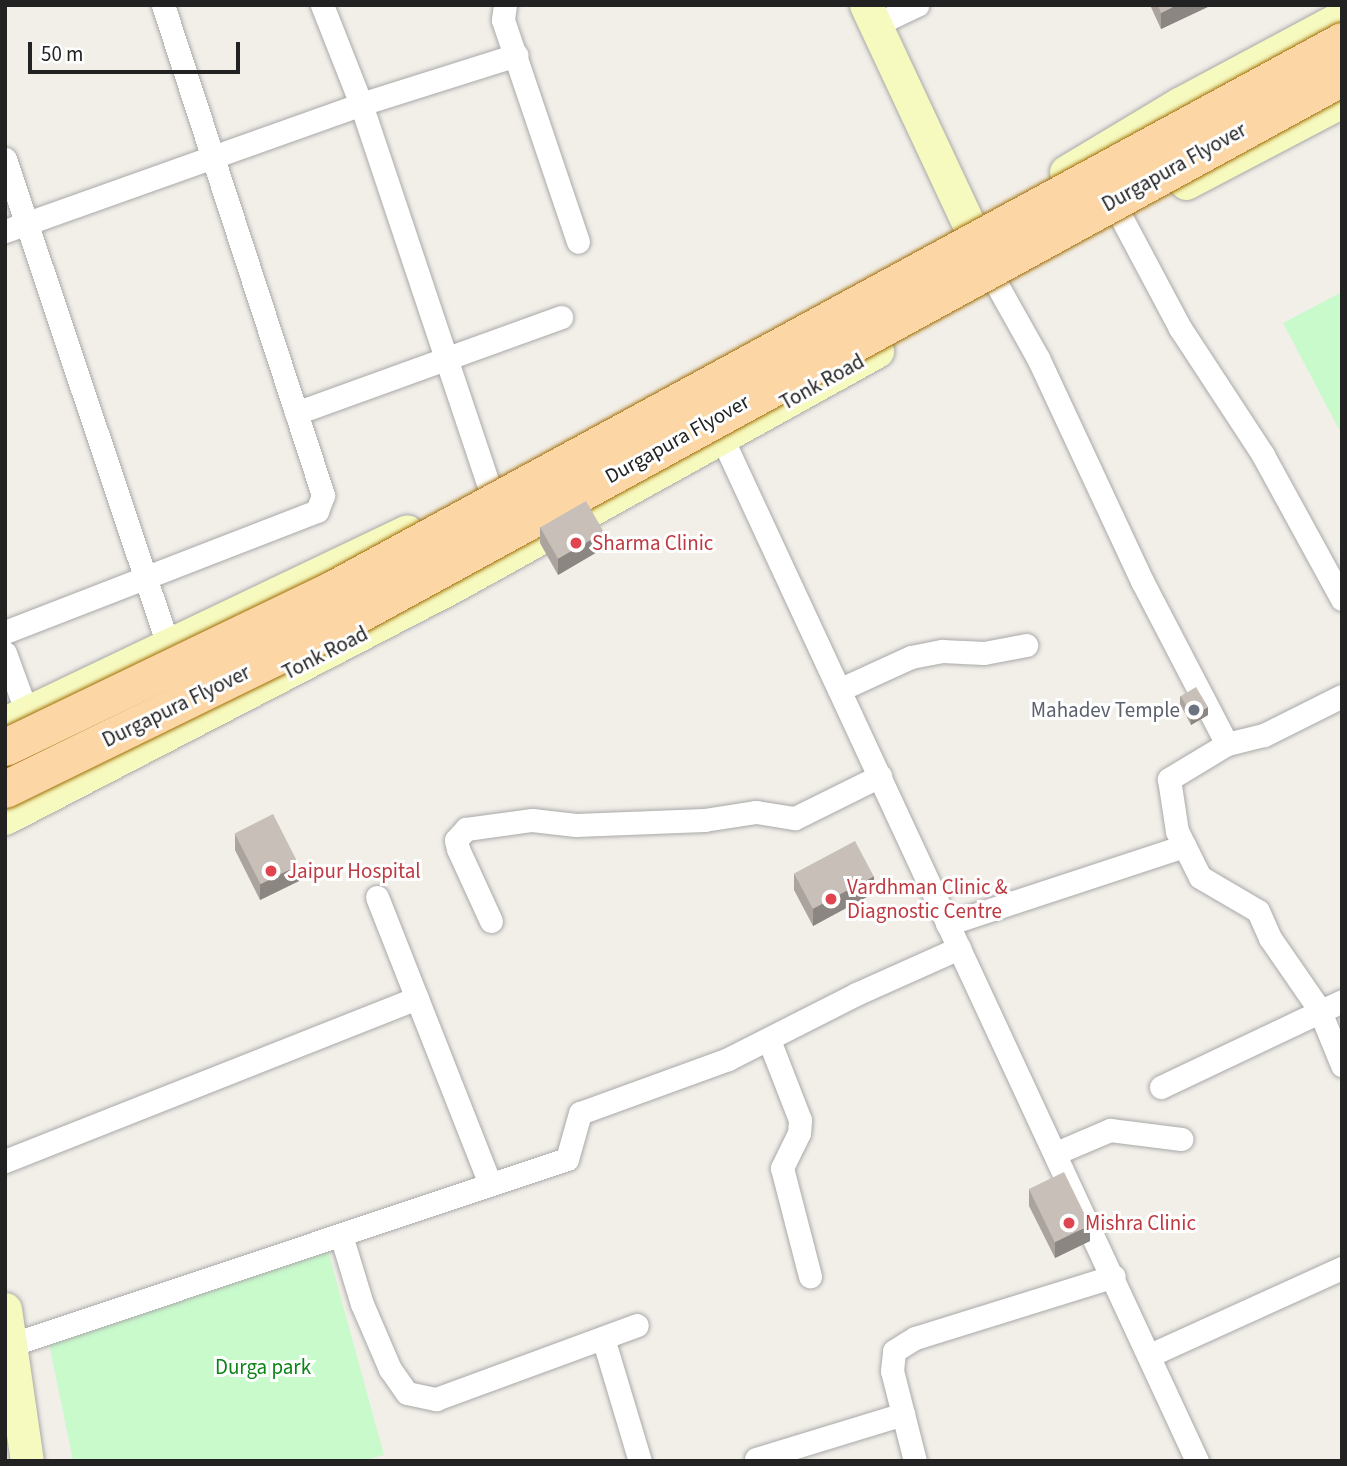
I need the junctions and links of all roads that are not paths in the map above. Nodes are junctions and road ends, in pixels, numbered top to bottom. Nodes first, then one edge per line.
1 (163, 5) edge
2 (321, 5) edge
3 (505, 5) edge
4 (918, 5) edge
5 (870, 15) edge
6 (1342, 17) edge
7 (1342, 41) edge
8 (516, 55) junction
9 (1342, 77) edge
10 (1342, 101) edge
11 (361, 104) junction
12 (214, 156) junction
13 (5, 159) edge
14 (1121, 216) junction
15 (29, 224) junction
16 (971, 227) junction
17 (5, 231) edge
18 (578, 242) dead end
19 (997, 285) junction
20 (561, 317) dead end
21 (446, 359) junction
22 (296, 414) junction
23 (722, 438) junction
24 (490, 489) junction
25 (145, 576) junction
26 (1342, 599) edge
27 (5, 632) edge
28 (167, 645) junction
29 (1026, 645) dead end
30 (5, 653) edge
31 (841, 689) junction
32 (1342, 696) edge
33 (16, 718) edge
34 (1227, 744) junction
35 (5, 747) edge
36 (880, 776) junction
37 (5, 789) edge
38 (5, 818) edge
39 (1184, 846) junction
40 (377, 898) dead end
41 (491, 921) dead end
42 (947, 924) junction
43 (959, 948) junction
44 (417, 998) junction
45 (1342, 1001) edge
46 (1319, 1009) junction
47 (769, 1040) junction
48 (1342, 1065) edge
49 (1161, 1087) dead end
50 (1181, 1139) dead end
51 (1056, 1153) junction
52 (5, 1161) edge
53 (489, 1182) junction
54 (341, 1235) junction
55 (1342, 1268) edge
56 (810, 1276) dead end
57 (1114, 1276) junction
58 (5, 1309) edge
59 (637, 1325) dead end
60 (603, 1338) junction
61 (10, 1345) junction
62 (1150, 1355) junction
63 (902, 1414) junction
64 (756, 1459) edge
65 (27, 1461) edge
66 (640, 1461) edge
67 (915, 1461) edge
68 (1197, 1461) edge

1 - 12 street
2 - 11 street
3 - 8 street
4 - 5 street
5 - 16 street
6 - 16 street
7 - 35 main road, Durgapura Flyover, bridge
8 - 11 street
8 - 18 street
9 - 37 main road, Durgapura Flyover, bridge
10 - 14 street, Tonk Road
11 - 12 street
11 - 21 street
12 - 15 street
12 - 22 street
13 - 15 street
14 - 19 street, Tonk Road
14 - 26 street
15 - 17 street
15 - 25 street
16 - 19 street
16 - 24 street
19 - 23 street, Tonk Road
19 - 34 street
20 - 21 street
21 - 22 street
21 - 24 street
22 - 25 street
23 - 31 street
23 - 38 street, Tonk Road
24 - 28 street
25 - 27 street
25 - 28 street
28 - 33 street
29 - 31 street
30 - 33 street
31 - 36 street
32 - 34 street
34 - 39 street
36 - 41 street
36 - 42 street
39 - 42 street
39 - 46 street
40 - 44 street
42 - 43 street
43 - 47 street
43 - 51 street
44 - 52 street
44 - 53 street
45 - 46 street
46 - 48 street
46 - 49 street
47 - 53 street
47 - 56 street
50 - 51 street
51 - 57 street
53 - 54 street
54 - 60 street
54 - 61 street
55 - 62 street
57 - 62 street
57 - 63 street
58 - 61 street
59 - 60 street
60 - 66 street
61 - 65 street
62 - 68 street
63 - 64 street
63 - 67 street

